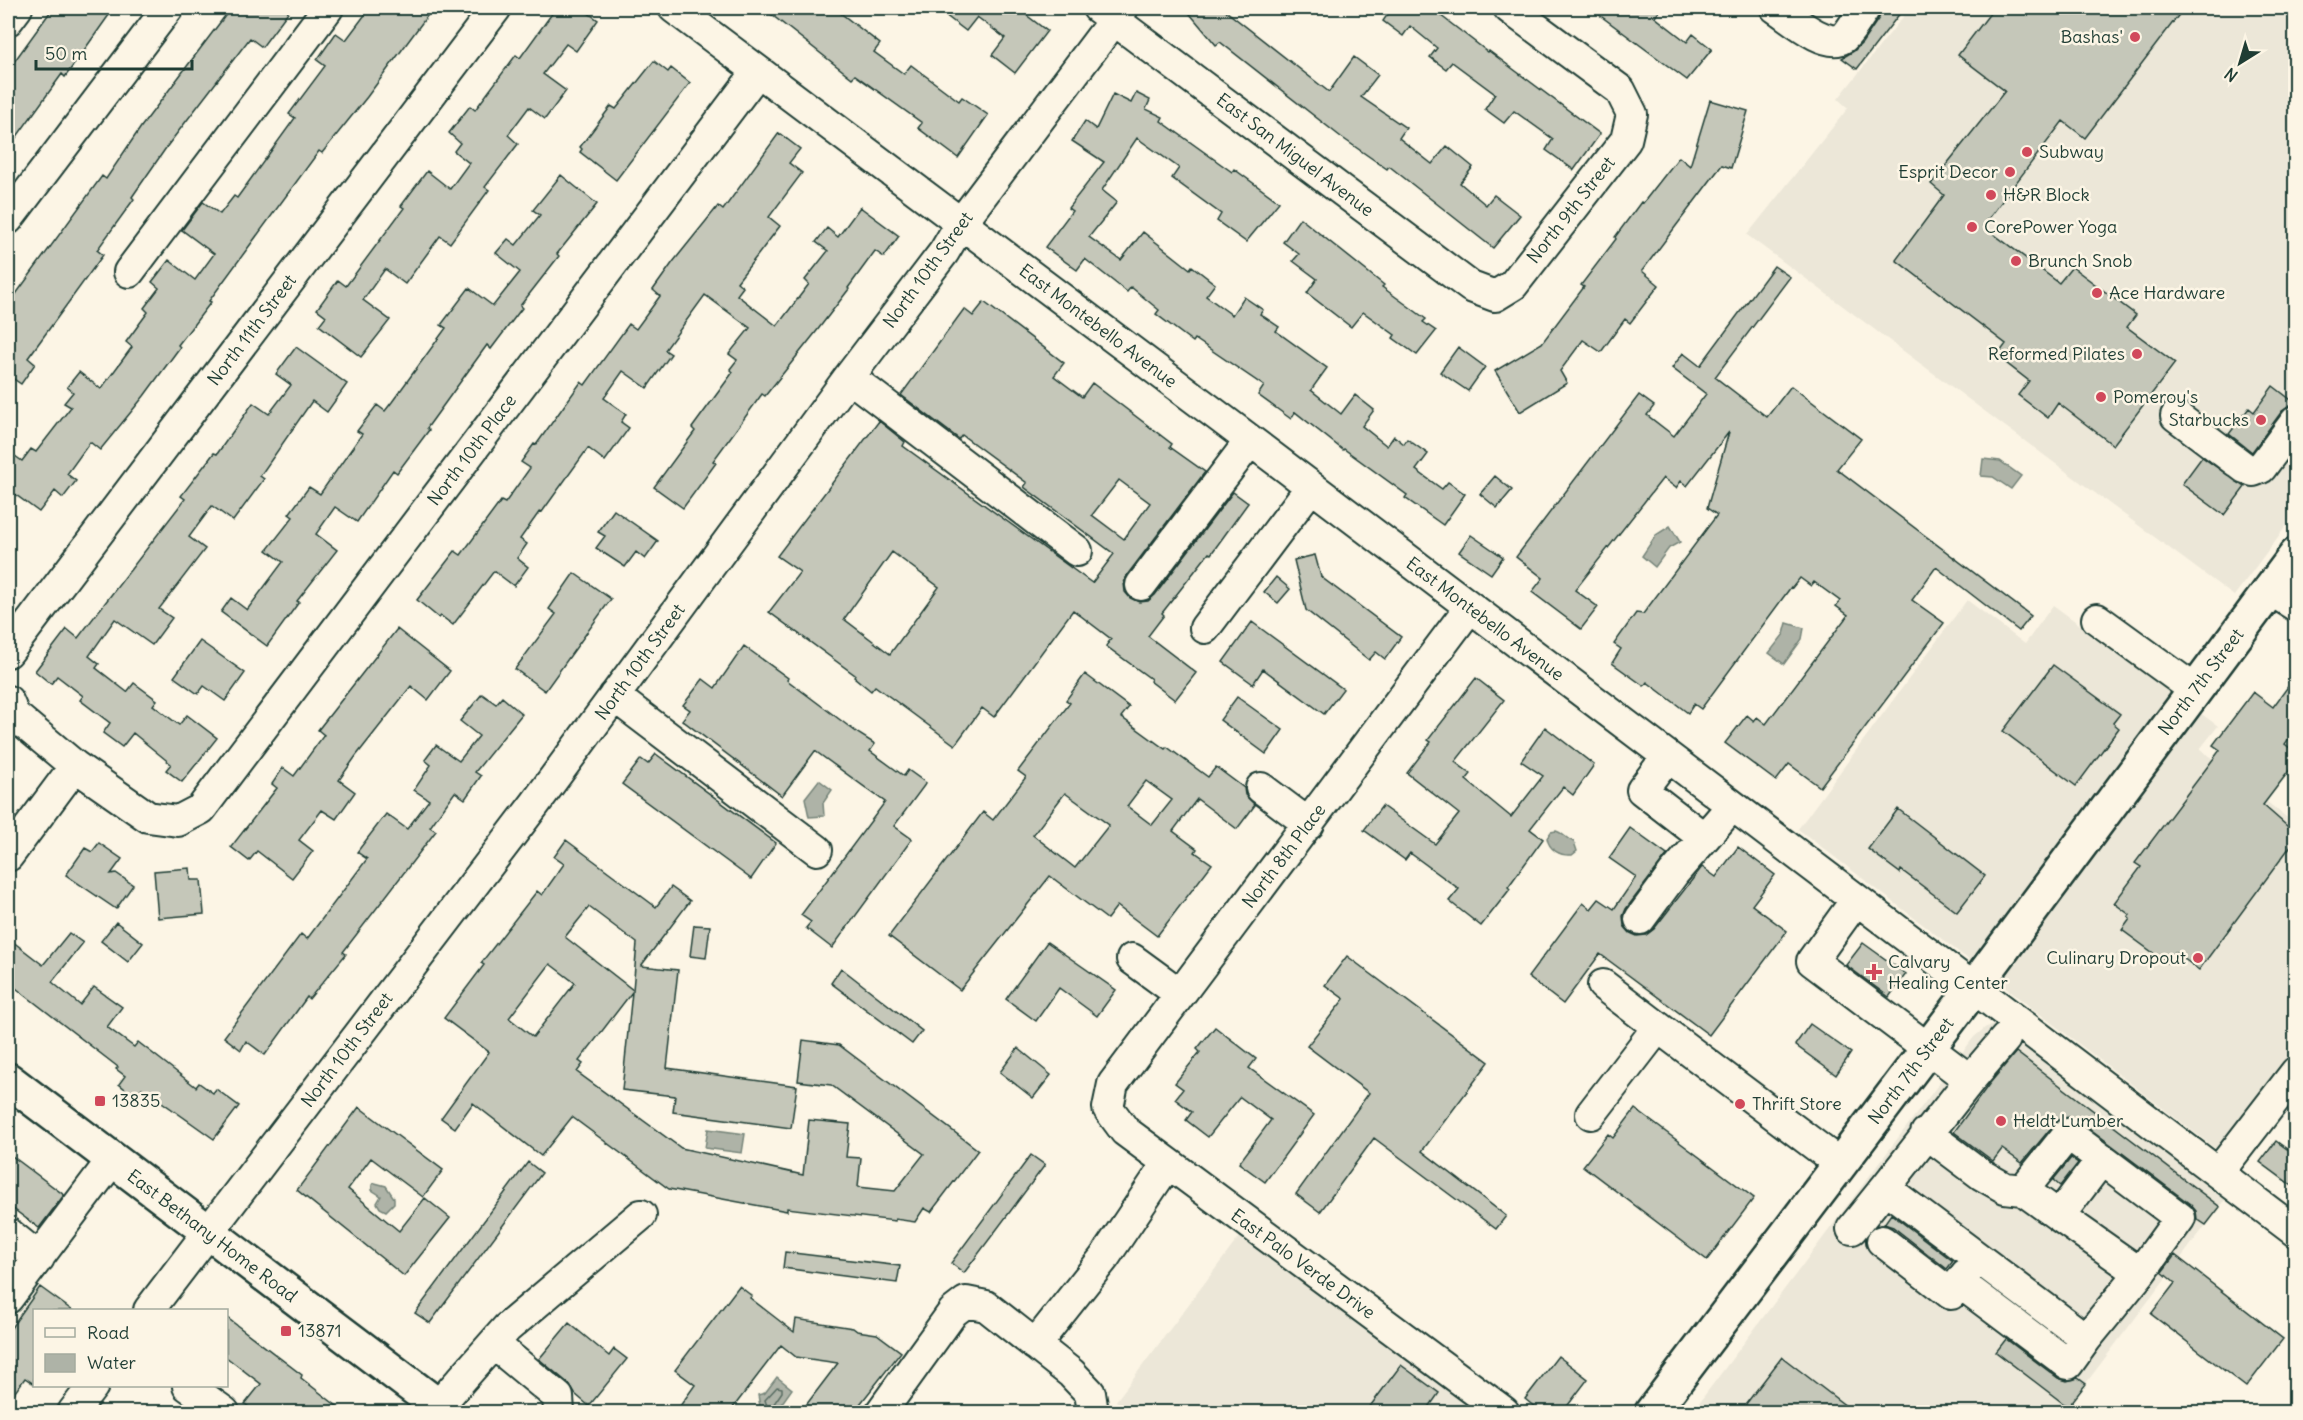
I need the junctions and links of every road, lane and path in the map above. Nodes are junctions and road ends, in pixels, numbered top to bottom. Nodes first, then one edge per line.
1 (17, 8) edge
2 (168, 8) edge
3 (328, 8) edge
4 (496, 8) edge
5 (674, 8) edge
6 (1509, 8) edge
7 (1776, 8) edge
8 (1865, 8) edge
9 (1112, 12) edge
10 (8, 20) edge
11 (758, 71) junction
12 (8, 219) edge
13 (961, 223) junction
14 (129, 272) dead end
15 (1496, 296) joint
16 (849, 377) junction
17 (2176, 416) dead end
18 (2295, 421) edge
19 (1250, 441) junction
20 (1311, 487) junction
21 (1077, 551) dead end
22 (2295, 555) edge
23 (1141, 585) dead end
24 (2282, 598) edge
25 (1470, 607) junction
26 (2097, 619) dead end
27 (1205, 628) dead end
28 (8, 652) edge
29 (2195, 690) junction
30 (614, 696) junction
31 (8, 701) edge
32 (1667, 757) junction
33 (75, 766) junction
34 (1261, 788) dead end
35 (1732, 806) junction
36 (1309, 824) junction
37 (1704, 838) junction
38 (817, 850) dead end
39 (8, 856) edge
40 (1856, 900) junction
41 (1640, 919) dead end
42 (1132, 959) dead end
43 (1603, 985) dead end
44 (1973, 989) junction
45 (1180, 994) junction
46 (1658, 1027) junction
47 (2005, 1039) dead end
48 (1928, 1050) junction
49 (2295, 1072) edge
50 (8, 1080) edge
51 (1970, 1080) junction
52 (1108, 1108) joint
53 (1592, 1114) dead end
54 (1926, 1133) junction
55 (2102, 1159) junction
56 (112, 1160) junction
57 (1168, 1163) junction
58 (1840, 1164) junction
59 (2218, 1173) junction
60 (1886, 1188) junction
61 (2023, 1191) junction
62 (641, 1215) dead end
63 (2059, 1216) junction
64 (1852, 1229) dead end
65 (2295, 1232) edge
66 (8, 1233) edge
67 (207, 1233) junction
68 (1882, 1241) dead end
69 (39, 1258) junction
70 (1979, 1258) junction
71 (2140, 1273) junction
72 (1960, 1283) junction
73 (8, 1298) edge
74 (150, 1309) edge
75 (2086, 1339) junction
76 (494, 1344) junction
77 (1035, 1345) junction
78 (92, 1387) edge
79 (189, 1387) edge
80 (442, 1409) edge
81 (73, 1413) edge
82 (224, 1413) edge
83 (559, 1413) edge
84 (881, 1413) edge
85 (1093, 1413) edge
86 (1504, 1413) edge
87 (1652, 1413) edge

1 - 10 street
2 - 12 street
3 - 14 street
4 - 28 street, North 11th Street
5 - 11 street, East Montebello Avenue
6 - 15 street, North 9th Street
7 - 8 street
9 - 13 street, North 10th Street
9 - 15 street, East San Miguel Avenue
11 - 13 street, East Montebello Avenue
11 - 33 street, North 10th Place
13 - 16 street, North 10th Street
13 - 19 street, East Montebello Avenue
16 - 21 street
16 - 30 street, North 10th Street
17 - 18 street
19 - 20 street, East Montebello Avenue
19 - 23 street
20 - 25 street, East Montebello Avenue
20 - 27 street
22 - 24 main road, North 7th Street
24 - 29 main road, North 7th Street
25 - 32 street, East Montebello Avenue
25 - 36 street, North 8th Place
26 - 29 street
29 - 44 main road, North 7th Street
30 - 38 street
30 - 67 street, North 10th Street
31 - 33 street
32 - 35 street, East Montebello Avenue
32 - 37 street
33 - 39 street
34 - 36 street
35 - 37 street
35 - 40 street, East Montebello Avenue
36 - 45 street, North 8th Place
37 - 41 street
40 - 44 street, East Montebello Avenue
40 - 48 street
42 - 45 street
43 - 46 street
44 - 48 main road, North 7th Street
44 - 59 street, East Montebello Avenue
45 - 52 street, North 8th Place
46 - 53 street
46 - 58 street
47 - 51 street
48 - 51 street
48 - 58 main road, North 7th Street
49 - 59 street
50 - 56 main road, East Bethany Home Road
51 - 54 street
52 - 57 street, East Palo Verde Drive
54 - 60 street
54 - 61 street
55 - 61 street
55 - 63 street
55 - 71 street
56 - 67 main road, East Bethany Home Road
56 - 69 street
57 - 77 street
57 - 86 street, East Palo Verde Drive
58 - 87 main road, North 7th Street
59 - 65 street, East Montebello Avenue
60 - 64 street
60 - 70 street
61 - 63 street
62 - 76 street
63 - 71 street
66 - 69 street
67 - 74 street, North 10th Street
67 - 80 main road, East Bethany Home Road
68 - 72 street
69 - 73 street
70 - 72 street
70 - 75 street
71 - 75 street
72 - 75 street
76 - 80 street
76 - 83 street
77 - 84 street
77 - 85 street
78 - 81 street
79 - 82 street

